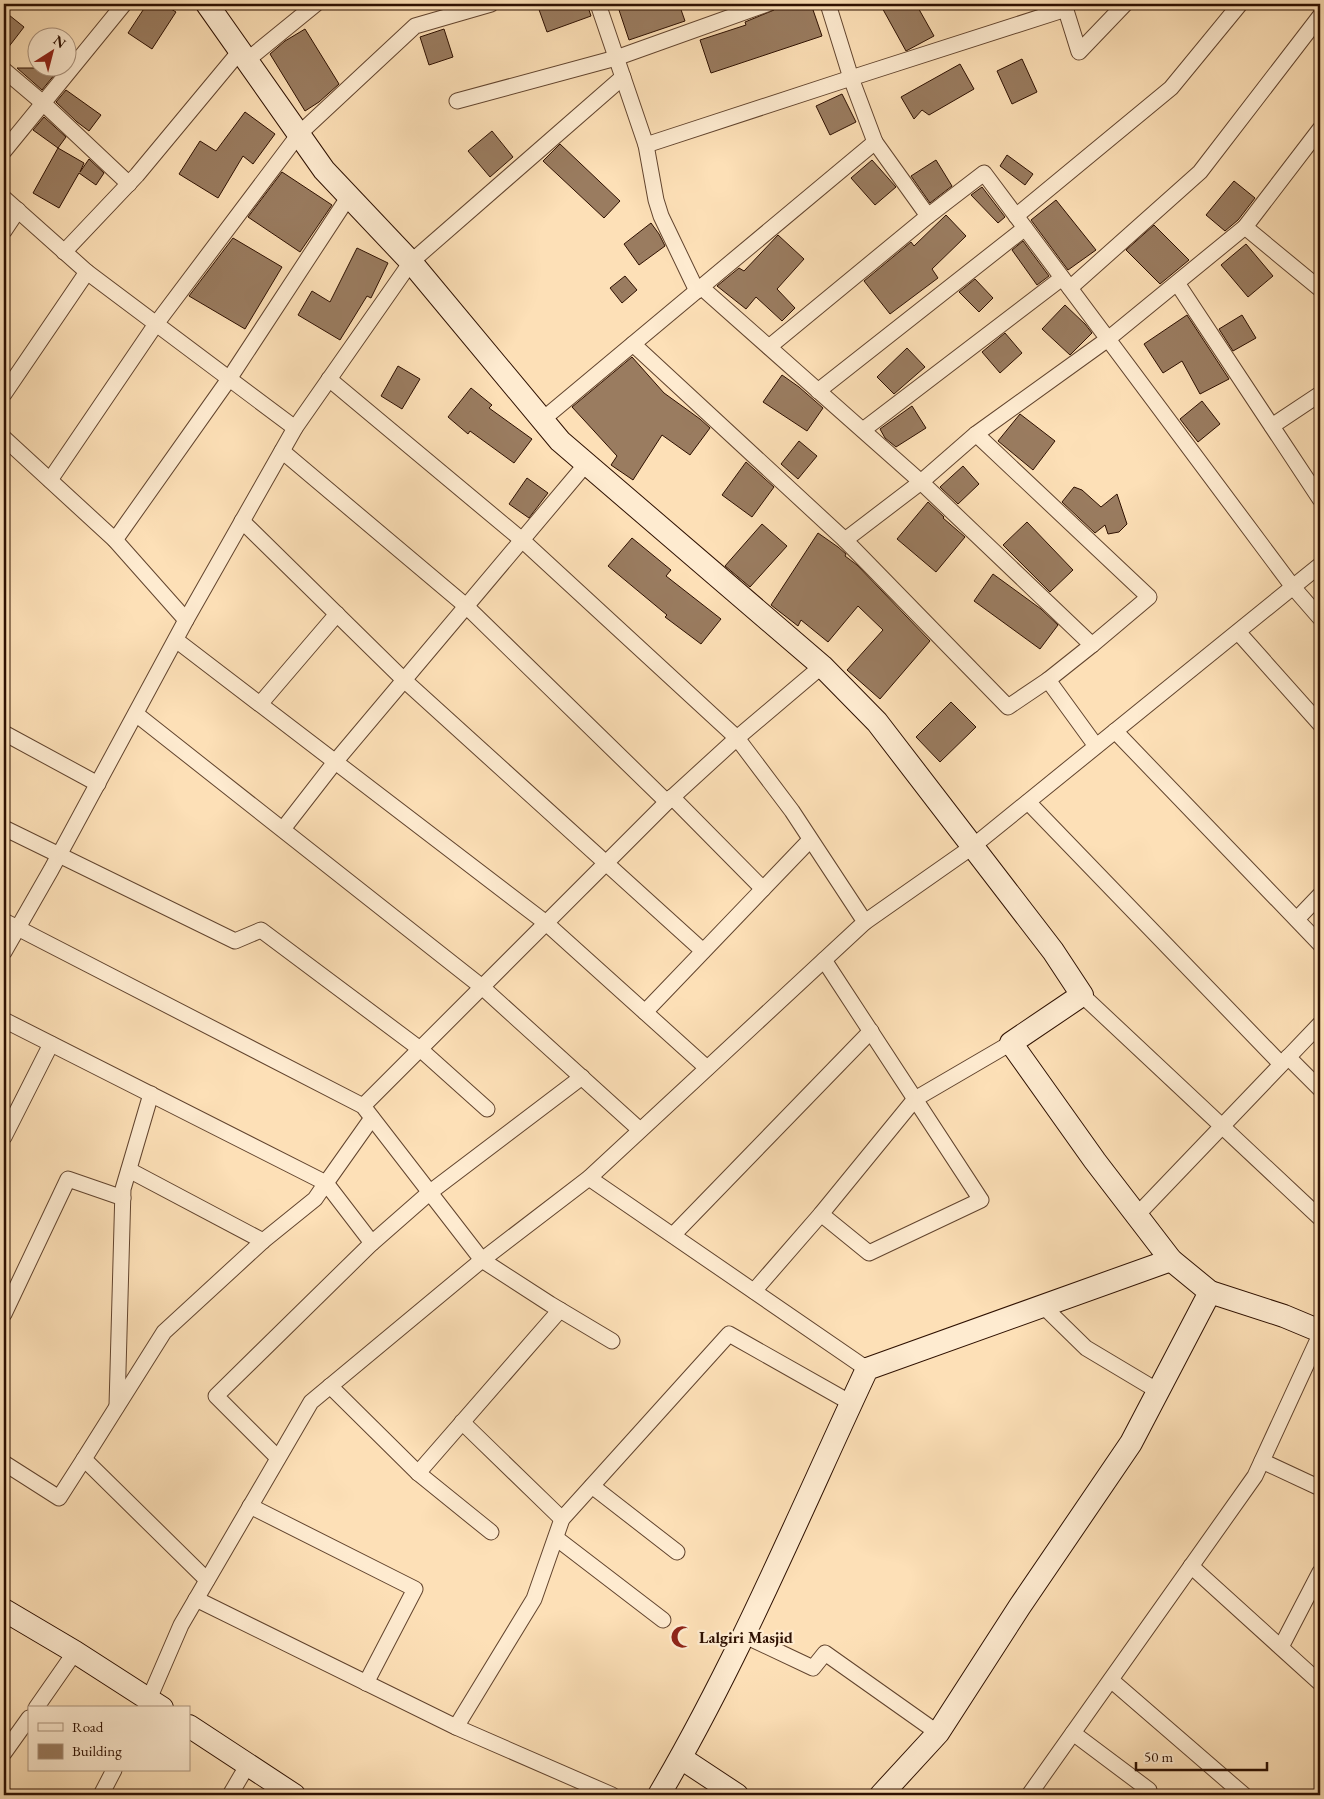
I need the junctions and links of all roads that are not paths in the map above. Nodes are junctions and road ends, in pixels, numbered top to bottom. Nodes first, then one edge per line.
1 (124, 4) edge
2 (207, 4) edge
3 (316, 4) edge
4 (491, 4) edge
5 (598, 4) edge
6 (767, 4) edge
7 (828, 4) edge
8 (1126, 4) edge
9 (1240, 4) edge
10 (1065, 7) edge
11 (1320, 16) edge
12 (243, 56) junction
13 (616, 58) junction
14 (4, 70) edge
15 (623, 77) junction
16 (851, 78) junction
17 (457, 101) dead end
18 (43, 103) junction
19 (1320, 129) edge
20 (299, 134) junction
21 (875, 142) junction
22 (646, 145) junction
23 (4, 151) edge
24 (129, 184) junction
25 (349, 196) junction
26 (4, 198) edge
27 (18, 210) junction
28 (928, 216) junction
29 (1016, 216) junction
30 (1245, 227) junction
31 (1025, 228) junction
32 (4, 231) edge
33 (64, 252) junction
34 (411, 262) junction
35 (87, 272) junction
36 (1066, 283) junction
37 (1177, 283) junction
38 (699, 289) junction
39 (1320, 289) edge
40 (156, 324) junction
41 (1108, 340) junction
42 (633, 344) junction
43 (769, 347) junction
44 (229, 379) junction
45 (329, 379) junction
46 (818, 391) junction
47 (4, 394) edge
48 (1320, 394) edge
49 (542, 420) junction
50 (1272, 426) junction
51 (295, 428) junction
52 (863, 430) junction
53 (976, 434) junction
54 (4, 438) edge
55 (282, 452) junction
56 (586, 464) junction
57 (50, 480) junction
58 (921, 482) junction
59 (1320, 499) edge
60 (242, 521) junction
61 (115, 540) junction
62 (522, 540) junction
63 (845, 540) junction
64 (1320, 565) edge
65 (1293, 587) junction
66 (466, 606) junction
67 (336, 614) junction
68 (1320, 618) edge
69 (186, 620) junction
70 (1238, 632) junction
71 (176, 640) junction
72 (1092, 645) junction
73 (822, 666) junction
74 (404, 680) junction
75 (1048, 680) junction
76 (260, 704) junction
77 (136, 714) junction
78 (1320, 724) edge
79 (1115, 731) junction
80 (4, 733) edge
81 (737, 738) junction
82 (1096, 746) junction
83 (336, 762) junction
84 (98, 784) junction
85 (669, 799) junction
86 (1028, 802) junction
87 (4, 828) edge
88 (283, 829) junction
89 (810, 840) junction
90 (972, 846) junction
91 (59, 855) junction
92 (606, 863) junction
93 (763, 889) junction
94 (1320, 895) edge
95 (1297, 919) junction
96 (4, 921) edge
97 (865, 922) junction
98 (546, 923) junction
99 (18, 928) junction
100 (1320, 944) edge
101 (703, 951) junction
102 (4, 952) edge
103 (824, 960) junction
104 (482, 987) junction
105 (1082, 995) junction
106 (645, 1012) junction
107 (4, 1020) edge
108 (1320, 1024) edge
109 (871, 1032) junction
110 (1011, 1043) junction
111 (52, 1044) junction
112 (420, 1049) junction
113 (1285, 1061) junction
114 (707, 1068) junction
115 (582, 1077) junction
116 (1320, 1089) edge
117 (151, 1094) junction
118 (916, 1100) junction
119 (487, 1109) dead end
120 (367, 1112) junction
121 (1222, 1126) junction
122 (640, 1130) junction
123 (4, 1136) edge
124 (129, 1170) junction
125 (589, 1178) junction
126 (326, 1183) junction
127 (430, 1193) junction
128 (123, 1198) junction
129 (820, 1214) junction
130 (1137, 1215) junction
131 (1320, 1218) edge
132 (673, 1235) junction
133 (263, 1241) junction
134 (372, 1243) junction
135 (482, 1260) junction
136 (1171, 1260) junction
137 (754, 1291) junction
138 (1210, 1292) junction
139 (1043, 1306) junction
140 (560, 1310) junction
141 (4, 1314) edge
142 (1320, 1331) edge
143 (1320, 1335) edge
144 (612, 1341) dead end
145 (867, 1369) junction
146 (330, 1386) junction
147 (1158, 1391) junction
148 (851, 1403) junction
149 (117, 1406) junction
150 (462, 1422) junction
151 (278, 1458) junction
152 (84, 1459) junction
153 (1262, 1461) junction
154 (4, 1463) edge
155 (418, 1473) junction
156 (592, 1486) junction
157 (1320, 1488) edge
158 (250, 1506) junction
159 (562, 1520) junction
160 (492, 1532) dead end
161 (556, 1538) junction
162 (677, 1552) dead end
163 (1191, 1566) junction
164 (1320, 1572) edge
165 (207, 1580) junction
166 (196, 1599) junction
167 (4, 1610) edge
168 (662, 1620) dead end
169 (744, 1635) junction
170 (1281, 1647) junction
171 (76, 1652) junction
172 (1111, 1680) junction
173 (366, 1682) junction
174 (1320, 1683) edge
175 (152, 1705) edge
176 (37, 1706) edge
177 (28, 1719) edge
178 (190, 1727) edge
179 (456, 1727) junction
180 (938, 1733) junction
181 (1073, 1733) junction
182 (4, 1753) edge
183 (681, 1758) junction
184 (247, 1766) junction
185 (113, 1772) edge
186 (101, 1795) edge
187 (230, 1795) edge
188 (294, 1795) edge
189 (612, 1795) edge
190 (659, 1795) edge
191 (737, 1795) edge
192 (881, 1795) edge
193 (1029, 1795) edge
194 (1144, 1795) edge
195 (1244, 1795) edge

1 - 18 street
2 - 12 street
3 - 12 street
4 - 20 street
5 - 13 street
6 - 13 street
7 - 16 street
8 - 10 street
9 - 29 street
10 - 16 street
11 - 36 street
12 - 20 street
12 - 24 street
13 - 15 street
13 - 17 street
14 - 18 street
15 - 22 street
15 - 34 street
16 - 21 street
16 - 22 street
18 - 23 street
18 - 24 street
19 - 30 street
20 - 25 street
20 - 40 street
21 - 28 street
21 - 38 street
22 - 38 street
24 - 33 street
25 - 34 street
25 - 44 street
26 - 27 street
27 - 32 street
27 - 33 street
28 - 29 street
28 - 43 street
29 - 31 street
30 - 37 street
30 - 39 street
31 - 36 street
31 - 46 street
33 - 35 street
34 - 45 street
34 - 49 street
35 - 40 street
35 - 47 street
36 - 41 street
36 - 52 street
37 - 41 street
37 - 50 street
38 - 42 street
38 - 43 street
40 - 44 street
40 - 57 street
41 - 53 street
41 - 65 street
42 - 49 street
42 - 63 street
43 - 46 street
44 - 51 street
44 - 61 street
45 - 51 street
45 - 62 street
46 - 52 street
48 - 50 street
49 - 56 street
50 - 59 street
51 - 55 street
52 - 58 street
53 - 58 street
53 - 72 street
54 - 57 street
55 - 60 street
55 - 66 street
56 - 62 street
56 - 73 street
57 - 61 street
58 - 63 street
58 - 72 street
60 - 67 street
60 - 69 street
61 - 69 street
62 - 66 street
62 - 81 street
63 - 75 street
64 - 65 street
65 - 68 street
65 - 70 street
66 - 74 street
66 - 85 street
67 - 74 street
67 - 76 street
69 - 71 street
70 - 78 street
70 - 79 street
71 - 76 street
71 - 77 street
72 - 75 street
73 - 81 street
73 - 90 street
74 - 83 street
74 - 92 street
75 - 82 street
76 - 83 street
77 - 84 street
77 - 88 street
79 - 82 street
79 - 95 street
80 - 84 street
81 - 85 street
81 - 89 street
82 - 86 street
83 - 88 street
83 - 98 street
84 - 91 street
85 - 92 street
85 - 93 street
86 - 90 street
86 - 113 street
87 - 91 street
88 - 104 street
89 - 93 street
89 - 97 street
90 - 97 street
90 - 105 street
91 - 99 street
91 - 112 street
92 - 98 street
92 - 101 street
93 - 101 street
94 - 95 street
95 - 100 street
96 - 99 street
97 - 103 street
98 - 104 street
98 - 106 street
99 - 102 street
99 - 120 street
101 - 106 street
103 - 109 street
103 - 114 street
104 - 112 street
104 - 115 street
105 - 110 street
105 - 121 street
106 - 114 street
107 - 111 street
108 - 113 street
109 - 118 street
109 - 132 street
110 - 118 street
110 - 130 street
111 - 117 street
111 - 123 street
112 - 119 street
112 - 120 street
113 - 116 street
113 - 121 street
114 - 122 street
115 - 122 street
115 - 127 street
117 - 124 street
117 - 126 street
118 - 129 street
118 - 129 street
120 - 126 street
120 - 127 street
121 - 130 street
121 - 131 street
122 - 125 street
124 - 128 street
124 - 133 street
125 - 132 street
125 - 135 street
126 - 133 street
126 - 134 street
127 - 134 street
127 - 135 street
128 - 141 street
128 - 149 street
129 - 137 street
130 - 136 street
132 - 137 street
133 - 149 street
134 - 151 street
135 - 140 street
135 - 146 street
136 - 138 street
136 - 139 street
137 - 145 street
138 - 142 street
138 - 147 street
139 - 145 street
139 - 147 street
140 - 144 street
140 - 150 street
143 - 153 street
145 - 148 street
146 - 151 street
146 - 155 street
147 - 180 street
148 - 156 street
148 - 169 street
149 - 152 street
150 - 155 street
150 - 159 street
151 - 158 street
152 - 154 street
152 - 165 street
153 - 157 street
153 - 163 street
155 - 160 street
156 - 159 street
156 - 162 street
158 - 165 street
158 - 173 street
159 - 161 street
161 - 168 street
161 - 179 street
163 - 170 street
163 - 172 street
164 - 170 street
165 - 166 street
166 - 173 street
166 - 175 street
167 - 171 street
169 - 180 street
169 - 183 street
170 - 174 street
171 - 175 street
171 - 176 street
172 - 181 street
172 - 195 street
173 - 179 street
177 - 182 street
178 - 184 street
179 - 189 street
180 - 192 street
181 - 193 street
181 - 194 street
183 - 190 street
183 - 191 street
184 - 187 street
184 - 188 street
185 - 186 street

